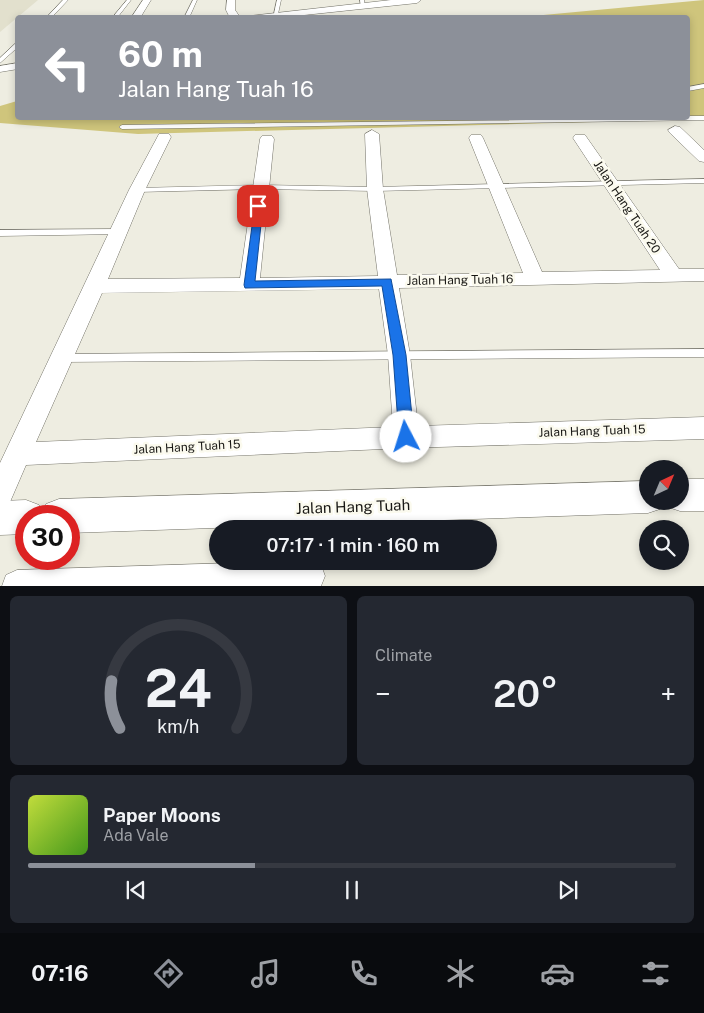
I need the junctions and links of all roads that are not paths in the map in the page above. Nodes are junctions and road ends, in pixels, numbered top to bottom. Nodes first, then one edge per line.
1 (66, 0) edge
2 (130, 0) edge
3 (148, 0) edge
4 (194, 0) edge
5 (231, 0) edge
6 (278, 0) edge
7 (417, 0) edge
8 (362, 3) edge
9 (321, 5) edge
10 (276, 14) junction
11 (51, 15) edge
12 (117, 15) edge
13 (136, 15) edge
14 (187, 15) edge
15 (234, 15) edge
16 (268, 15) edge
17 (15, 48) edge
18 (15, 66) edge
19 (0, 67) edge
20 (704, 86) edge
21 (690, 89) edge
22 (690, 118) edge
23 (704, 118) edge
24 (449, 120) edge
25 (322, 121) edge
26 (122, 127) dead end
27 (675, 130) dead end
28 (372, 134) dead end
29 (164, 137) dead end
30 (476, 138) dead end
31 (580, 138) dead end
32 (266, 139) dead end
33 (698, 146) edge
34 (704, 158) edge
35 (704, 181) edge
36 (610, 182) junction
37 (496, 185) junction
38 (261, 187) junction
39 (375, 189) junction
40 (137, 190) junction
41 (117, 232) junction
42 (0, 233) edge
43 (674, 276) junction
44 (535, 279) junction
45 (701, 279) edge
46 (387, 282) junction
47 (249, 285) junction
48 (95, 286) junction
49 (704, 353) edge
50 (400, 355) junction
51 (60, 358) junction
52 (704, 428) edge
53 (406, 437) junction
54 (19, 454) junction
55 (0, 493) edge
56 (689, 495) edge
57 (704, 495) edge
58 (639, 498) edge
59 (80, 516) edge
60 (15, 517) edge
61 (0, 518) edge
62 (310, 519) edge
63 (310, 574) edge
64 (17, 586) edge

1 - 11 lane
2 - 12 lane
3 - 13 street
4 - 14 lane
5 - 15 street
6 - 10 lane
7 - 8 street
8 - 9 street
9 - 10 street
10 - 16 street
17 - 19 lane
18 - 19 street
20 - 21 lane
22 - 23 lane
24 - 25 lane
25 - 26 lane
27 - 33 street
28 - 39 street
29 - 40 street
30 - 37 street
31 - 36 street, Jalan Hang Tuah 20
32 - 38 street
33 - 34 street
35 - 36 lane
36 - 37 lane
36 - 43 street, Jalan Hang Tuah 20
37 - 39 lane
37 - 44 street
38 - 39 lane
38 - 40 lane
38 - 47 street
39 - 46 street
40 - 41 street
41 - 42 lane
41 - 48 street
43 - 44 street, Jalan Hang Tuah 16
43 - 45 street, Jalan Hang Tuah 16
44 - 46 street, Jalan Hang Tuah 16
46 - 47 street, Jalan Hang Tuah 16
46 - 50 street
47 - 48 street, Jalan Hang Tuah 16
48 - 51 street
49 - 50 lane
50 - 51 lane
50 - 53 street
51 - 54 street
52 - 53 street, Jalan Hang Tuah 15
53 - 54 street, Jalan Hang Tuah 15
54 - 55 street
56 - 57 street
58 - 62 street, Jalan Hang Tuah
59 - 62 street, Jalan Hang Tuah
60 - 61 street
63 - 64 street

